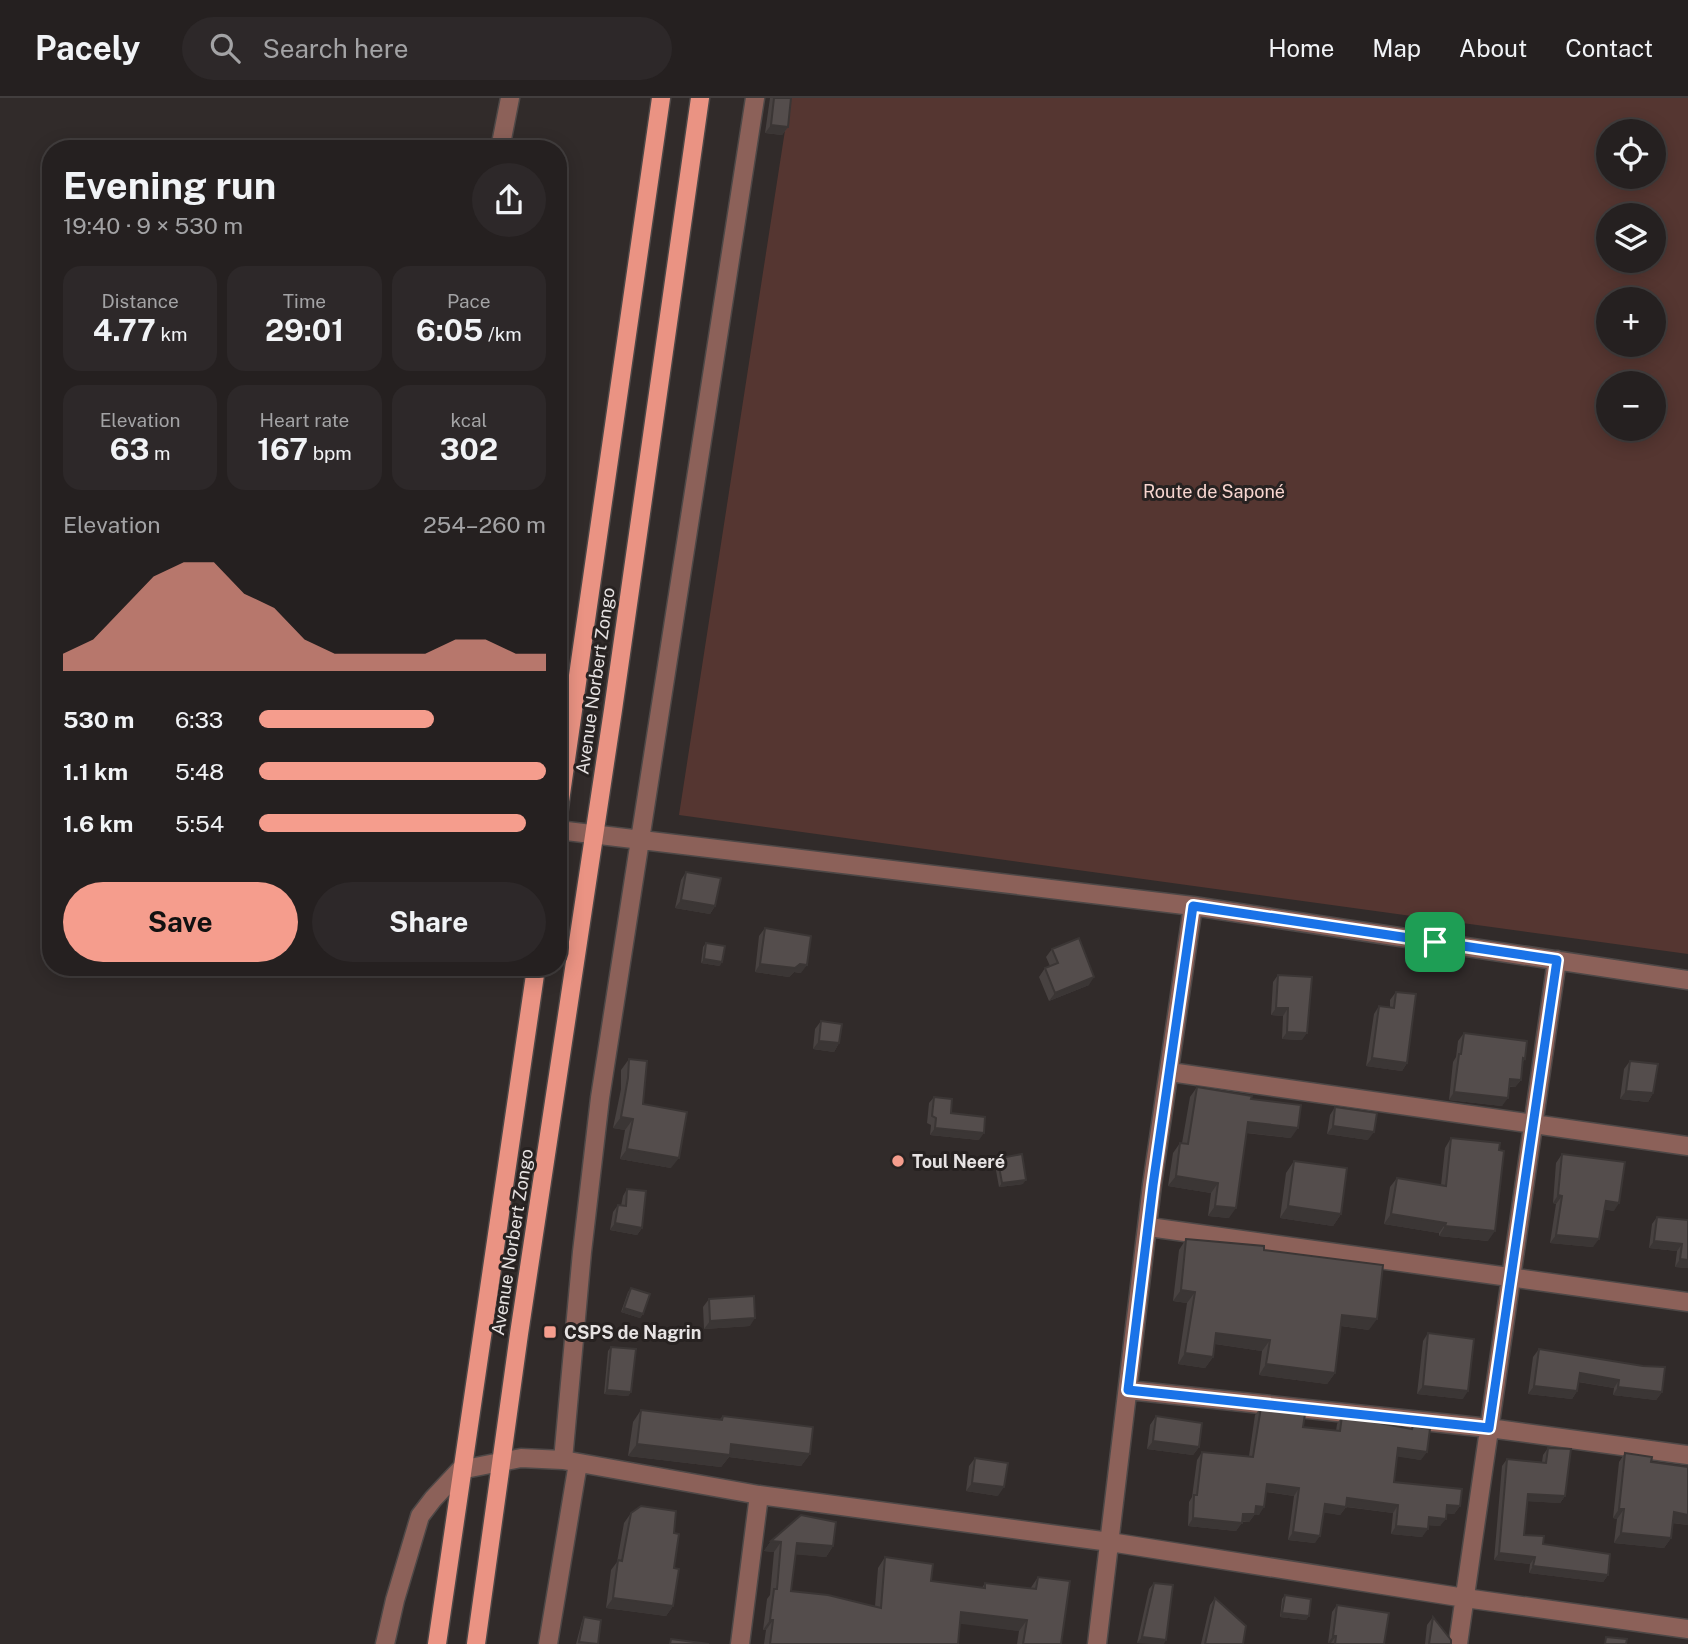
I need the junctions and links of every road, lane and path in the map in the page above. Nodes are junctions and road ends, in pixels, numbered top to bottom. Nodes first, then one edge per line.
1 (510, 98) edge
2 (661, 98) edge
3 (700, 98) edge
4 (755, 98) edge
5 (502, 140) edge
6 (567, 753) edge
7 (567, 831) edge
8 (593, 834) junction
9 (641, 840) junction
10 (1193, 906) junction
11 (1557, 960) junction
12 (535, 976) edge
13 (1688, 980) edge
14 (1170, 1072) junction
15 (1533, 1122) junction
16 (1688, 1146) edge
17 (1149, 1227) junction
18 (1511, 1275) junction
19 (1688, 1302) edge
20 (1128, 1390) junction
21 (1489, 1428) junction
22 (1688, 1455) edge
23 (503, 1462) junction
24 (571, 1462) junction
25 (460, 1470) junction
26 (759, 1495) junction
27 (1110, 1542) junction
28 (1465, 1598) junction
29 (1688, 1629) edge
30 (385, 1644) edge
31 (437, 1644) edge
32 (476, 1644) edge
33 (548, 1644) edge
34 (740, 1644) edge
35 (1097, 1644) edge
36 (1458, 1644) edge

1 - 5 street
2 - 6 main road, Avenue Norbert Zongo
3 - 8 main road, Avenue Norbert Zongo
4 - 9 street
7 - 8 street
8 - 9 street
8 - 23 main road, Avenue Norbert Zongo
9 - 10 street
9 - 24 street
10 - 11 street
10 - 14 street
11 - 13 street
11 - 15 street
12 - 25 main road, Avenue Norbert Zongo
14 - 15 street
14 - 17 street
15 - 16 street
15 - 18 street
17 - 18 street
17 - 20 street
18 - 19 street
18 - 21 street
20 - 21 street
20 - 27 street
21 - 22 street
21 - 28 street
23 - 24 street
23 - 25 street
23 - 32 main road, Avenue Norbert Zongo
24 - 26 street
24 - 33 street
25 - 30 street
25 - 31 main road, Avenue Norbert Zongo
26 - 27 street
26 - 34 street
27 - 28 street
27 - 35 street
28 - 29 street
28 - 36 street

